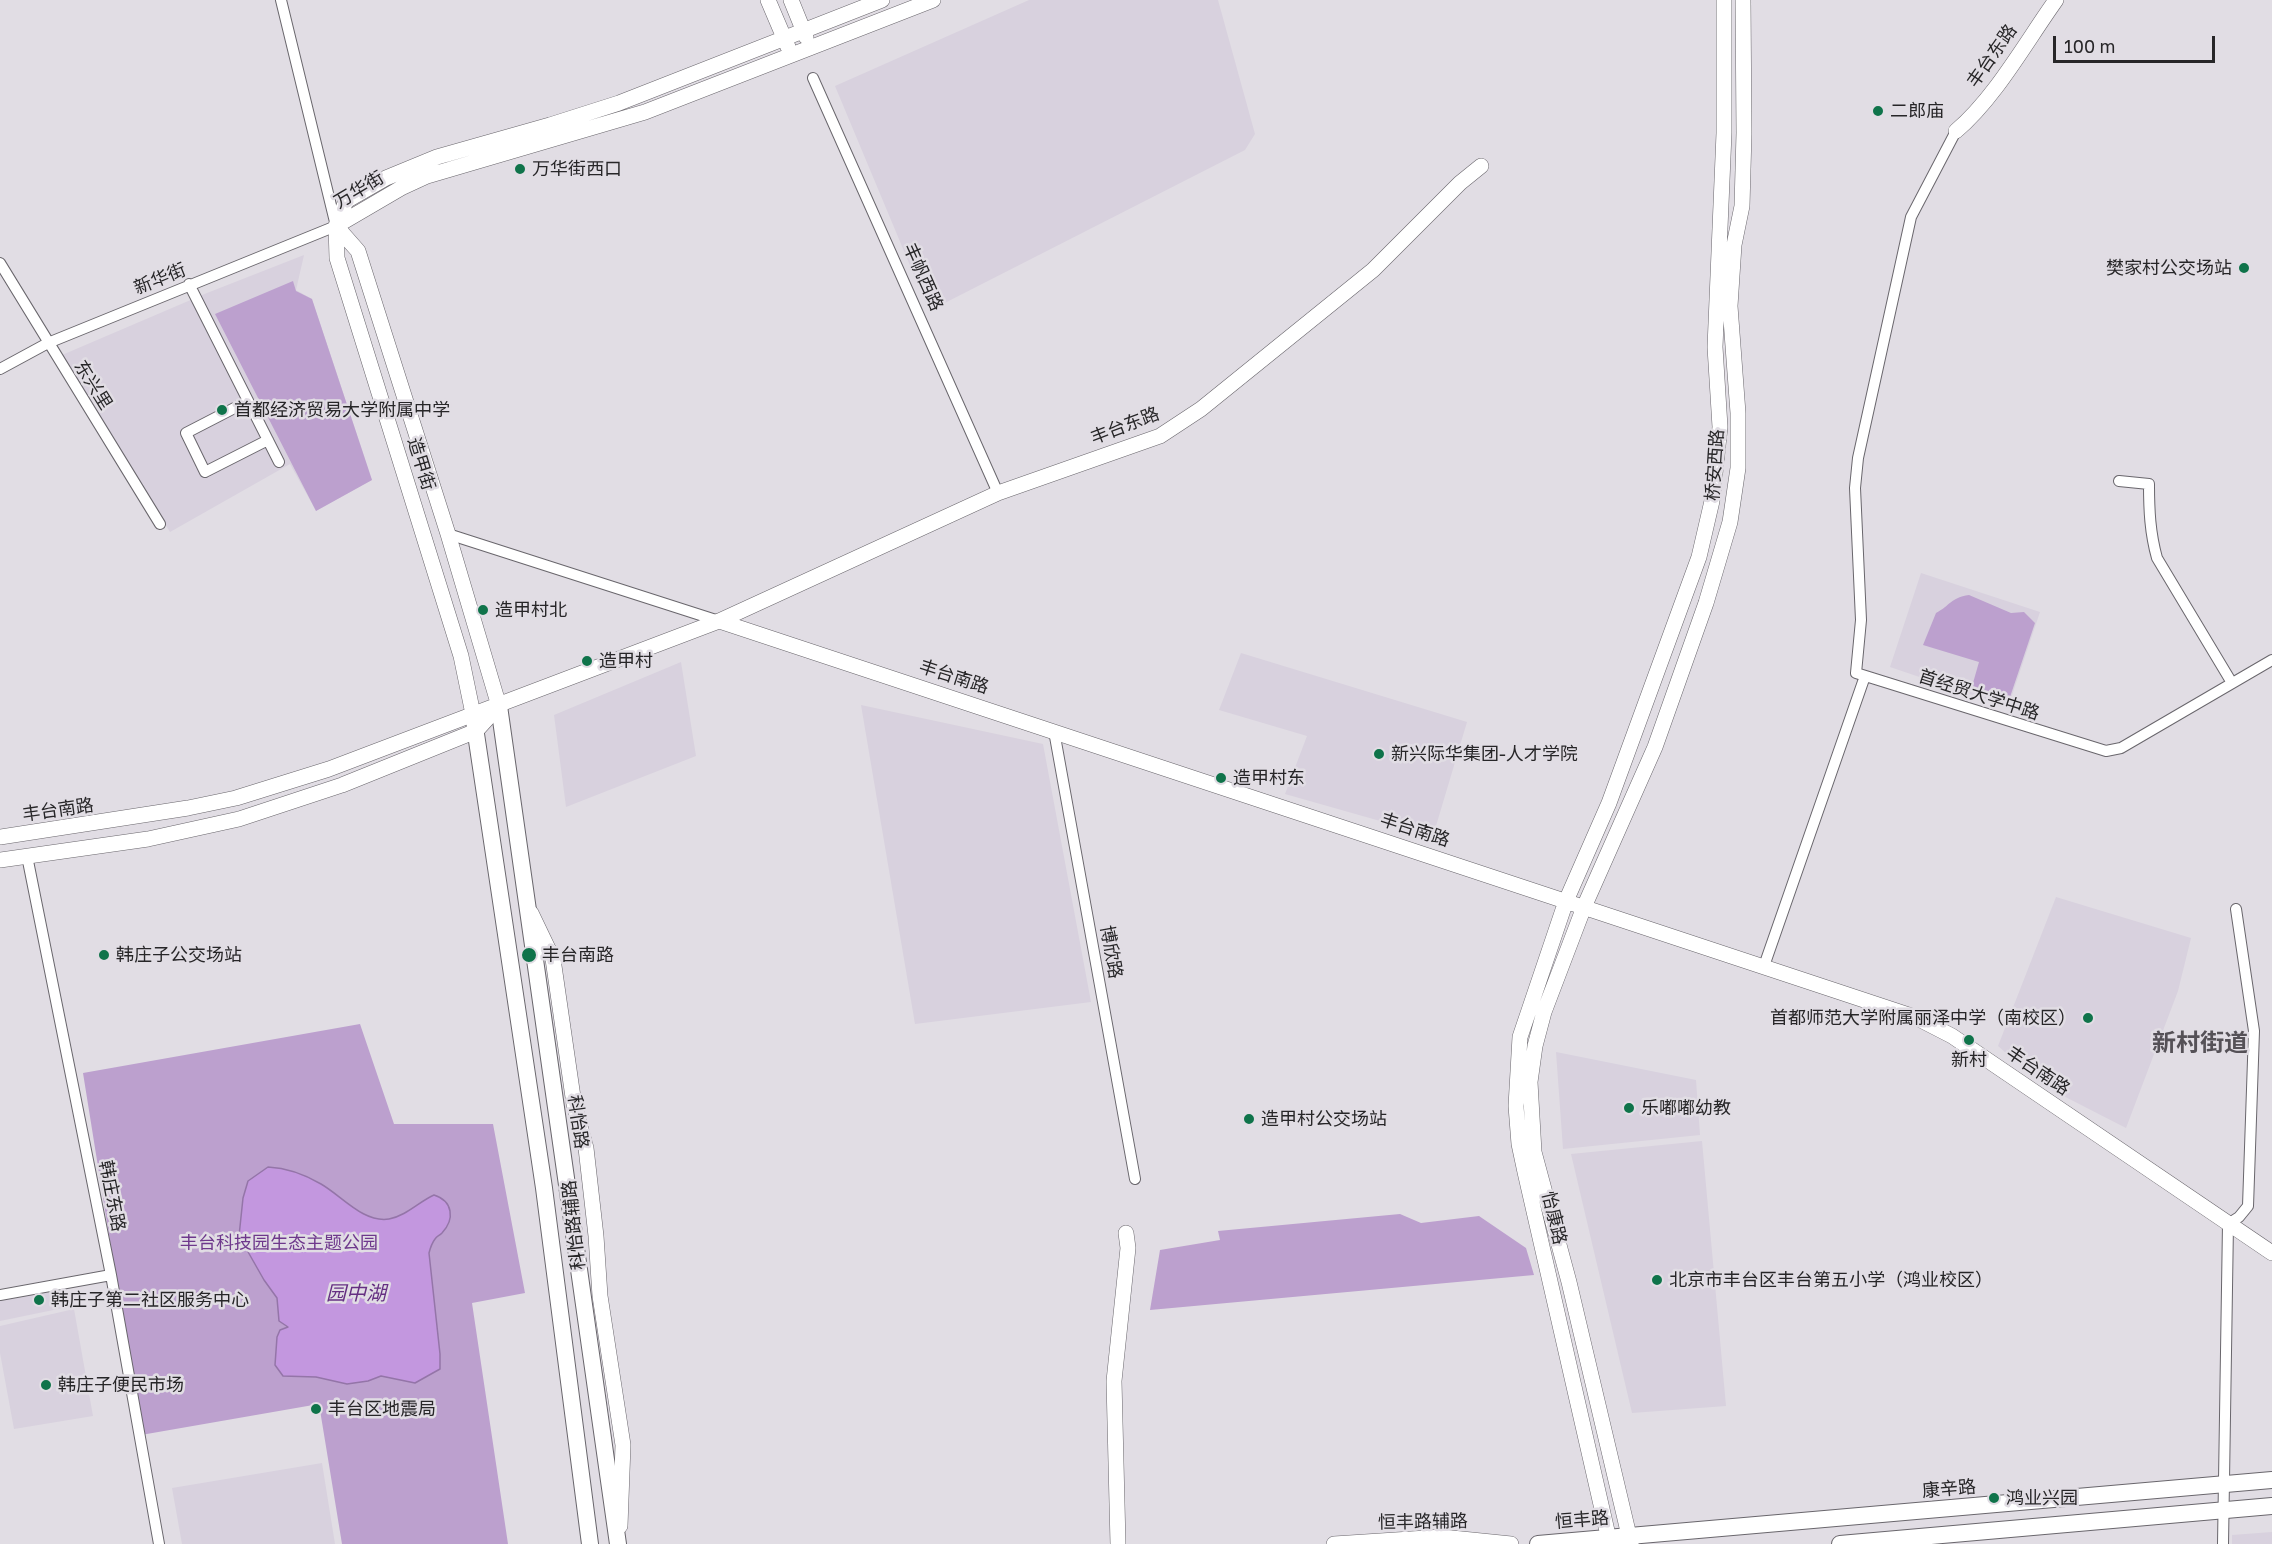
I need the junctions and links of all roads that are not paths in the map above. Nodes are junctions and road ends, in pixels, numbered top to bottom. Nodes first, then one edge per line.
1 (281, 0) edge
2 (768, 0) edge
3 (791, 0) edge
4 (882, 0) edge
5 (933, 0) edge
6 (1724, 0) edge
7 (1743, 0) edge
8 (2056, 0) edge
9 (803, 30) junction
10 (783, 38) junction
11 (810, 48) junction
12 (792, 56) junction
13 (813, 78) dead end
14 (1956, 132) joint
15 (1481, 166) dead end
16 (336, 226) junction
17 (0, 263) edge
18 (189, 284) junction
19 (48, 343) junction
20 (0, 369) edge
21 (248, 401) junction
22 (268, 440) junction
23 (279, 462) dead end
24 (2119, 481) dead end
25 (998, 493) junction
26 (160, 524) dead end
27 (448, 534) junction
28 (719, 621) junction
29 (2272, 660) edge
30 (1860, 674) junction
31 (2232, 683) junction
32 (499, 706) junction
33 (473, 714) junction
34 (1054, 730) junction
35 (476, 731) junction
36 (0, 837) edge
37 (27, 856) junction
38 (0, 860) edge
39 (1566, 901) junction
40 (1584, 907) junction
41 (529, 909) junction
42 (2236, 909) dead end
43 (1764, 966) junction
44 (1135, 1179) dead end
45 (2228, 1224) junction
46 (1126, 1233) dead end
47 (2272, 1253) edge
48 (111, 1275) junction
49 (0, 1295) edge
50 (2272, 1480) edge
51 (2224, 1484) junction
52 (2272, 1506) edge
53 (2223, 1510) junction
54 (1610, 1540) edge
55 (1630, 1540) edge
56 (159, 1544) edge
57 (590, 1544) edge
58 (618, 1544) edge
59 (1118, 1544) edge
60 (1335, 1544) edge
61 (1511, 1544) edge
62 (1538, 1544) edge
63 (1840, 1544) edge
64 (2223, 1544) edge

1 - 16 street, 造甲街
2 - 10 main road
3 - 9 main road
4 - 9 main road, 万华街
5 - 11 main road, 万华街
6 - 39 main road, 桥安西路
7 - 40 main road, 桥安西路
8 - 14 main road, 丰台东路
9 - 10 main road, 万华街
9 - 11 main road
10 - 12 main road
10 - 16 main road, 万华街
11 - 12 main road, 万华街
12 - 16 main road, 万华街
13 - 25 street, 丰帆西路
14 - 30 street
15 - 25 main road, 丰台东路
16 - 18 street, 新华街
16 - 27 main road, 造甲街
16 - 33 main road, 造甲街
17 - 19 street, 东兴里
18 - 19 street, 新华街
18 - 21 street
19 - 20 street, 新华街
19 - 26 street, 东兴里
21 - 22 street
21 - 22 street
22 - 23 street
24 - 31 street
25 - 28 main road, 丰台东路
27 - 28 street
27 - 32 main road, 造甲街
28 - 32 main road, 丰台南路
28 - 34 main road, 丰台南路
29 - 31 street, 首经贸大学中路
30 - 31 street, 首经贸大学中路
30 - 43 street
32 - 33 main road, 丰台南路
32 - 35 main road, 丰台南路
32 - 41 main road, 科怡路
33 - 35 main road
33 - 36 main road, 丰台南路
34 - 39 main road, 丰台南路
34 - 44 street, 博欣路
35 - 37 main road, 丰台南路
35 - 57 main road
37 - 38 main road, 丰台南路
37 - 48 street, 韩庄东路
39 - 40 main road, 丰台南路
39 - 54 main road, 怡康路
40 - 43 main road, 丰台南路
40 - 55 main road, 怡康路
41 - 58 main road, 科怡路
41 - 58 main road, 科怡路辅路
42 - 45 street
43 - 45 main road, 丰台南路
45 - 47 main road, 丰台南路
45 - 51 street
46 - 59 main road
48 - 49 street
48 - 56 street, 韩庄东路
50 - 51 main road, 康辛路
51 - 53 street
51 - 55 main road, 康辛路
52 - 53 main road
53 - 63 main road
53 - 64 street
54 - 55 main road, 恒丰路
54 - 62 main road, 恒丰路
60 - 61 main road, 恒丰路辅路

